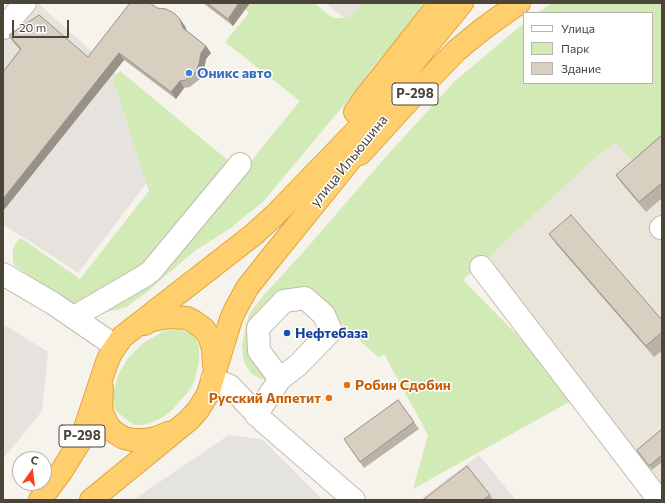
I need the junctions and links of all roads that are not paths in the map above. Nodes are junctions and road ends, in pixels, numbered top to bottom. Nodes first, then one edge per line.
1 (25, 3) edge
2 (440, 3) edge
3 (462, 3) edge
4 (478, 3) edge
5 (519, 3) edge
6 (3, 28) edge
7 (240, 164) dead end
8 (314, 190) junction
9 (481, 267) dead end
10 (3, 274) edge
11 (74, 317) junction
12 (117, 347) junction
13 (213, 375) junction
14 (280, 380) dead end
15 (256, 415) junction
16 (179, 428) junction
17 (40, 500) edge
18 (91, 500) edge
19 (354, 500) edge
20 (659, 500) edge

1 - 6 street
2 - 8 highway
3 - 8 highway, улица Ильюшина / Р-298
4 - 8 highway, улица Ильюшина / Р-298
5 - 8 highway, Р-298
7 - 11 street
8 - 12 highway, улица Ильюшина / Р-298
8 - 13 highway, улица Ильюшина / Р-298
9 - 20 street
10 - 11 street
11 - 12 street
12 - 13 highway, Р-298
12 - 16 highway, Р-298
12 - 17 highway, Р-298
13 - 15 street
13 - 16 highway, Р-298
14 - 15 street
15 - 19 street
16 - 18 highway, Р-298

